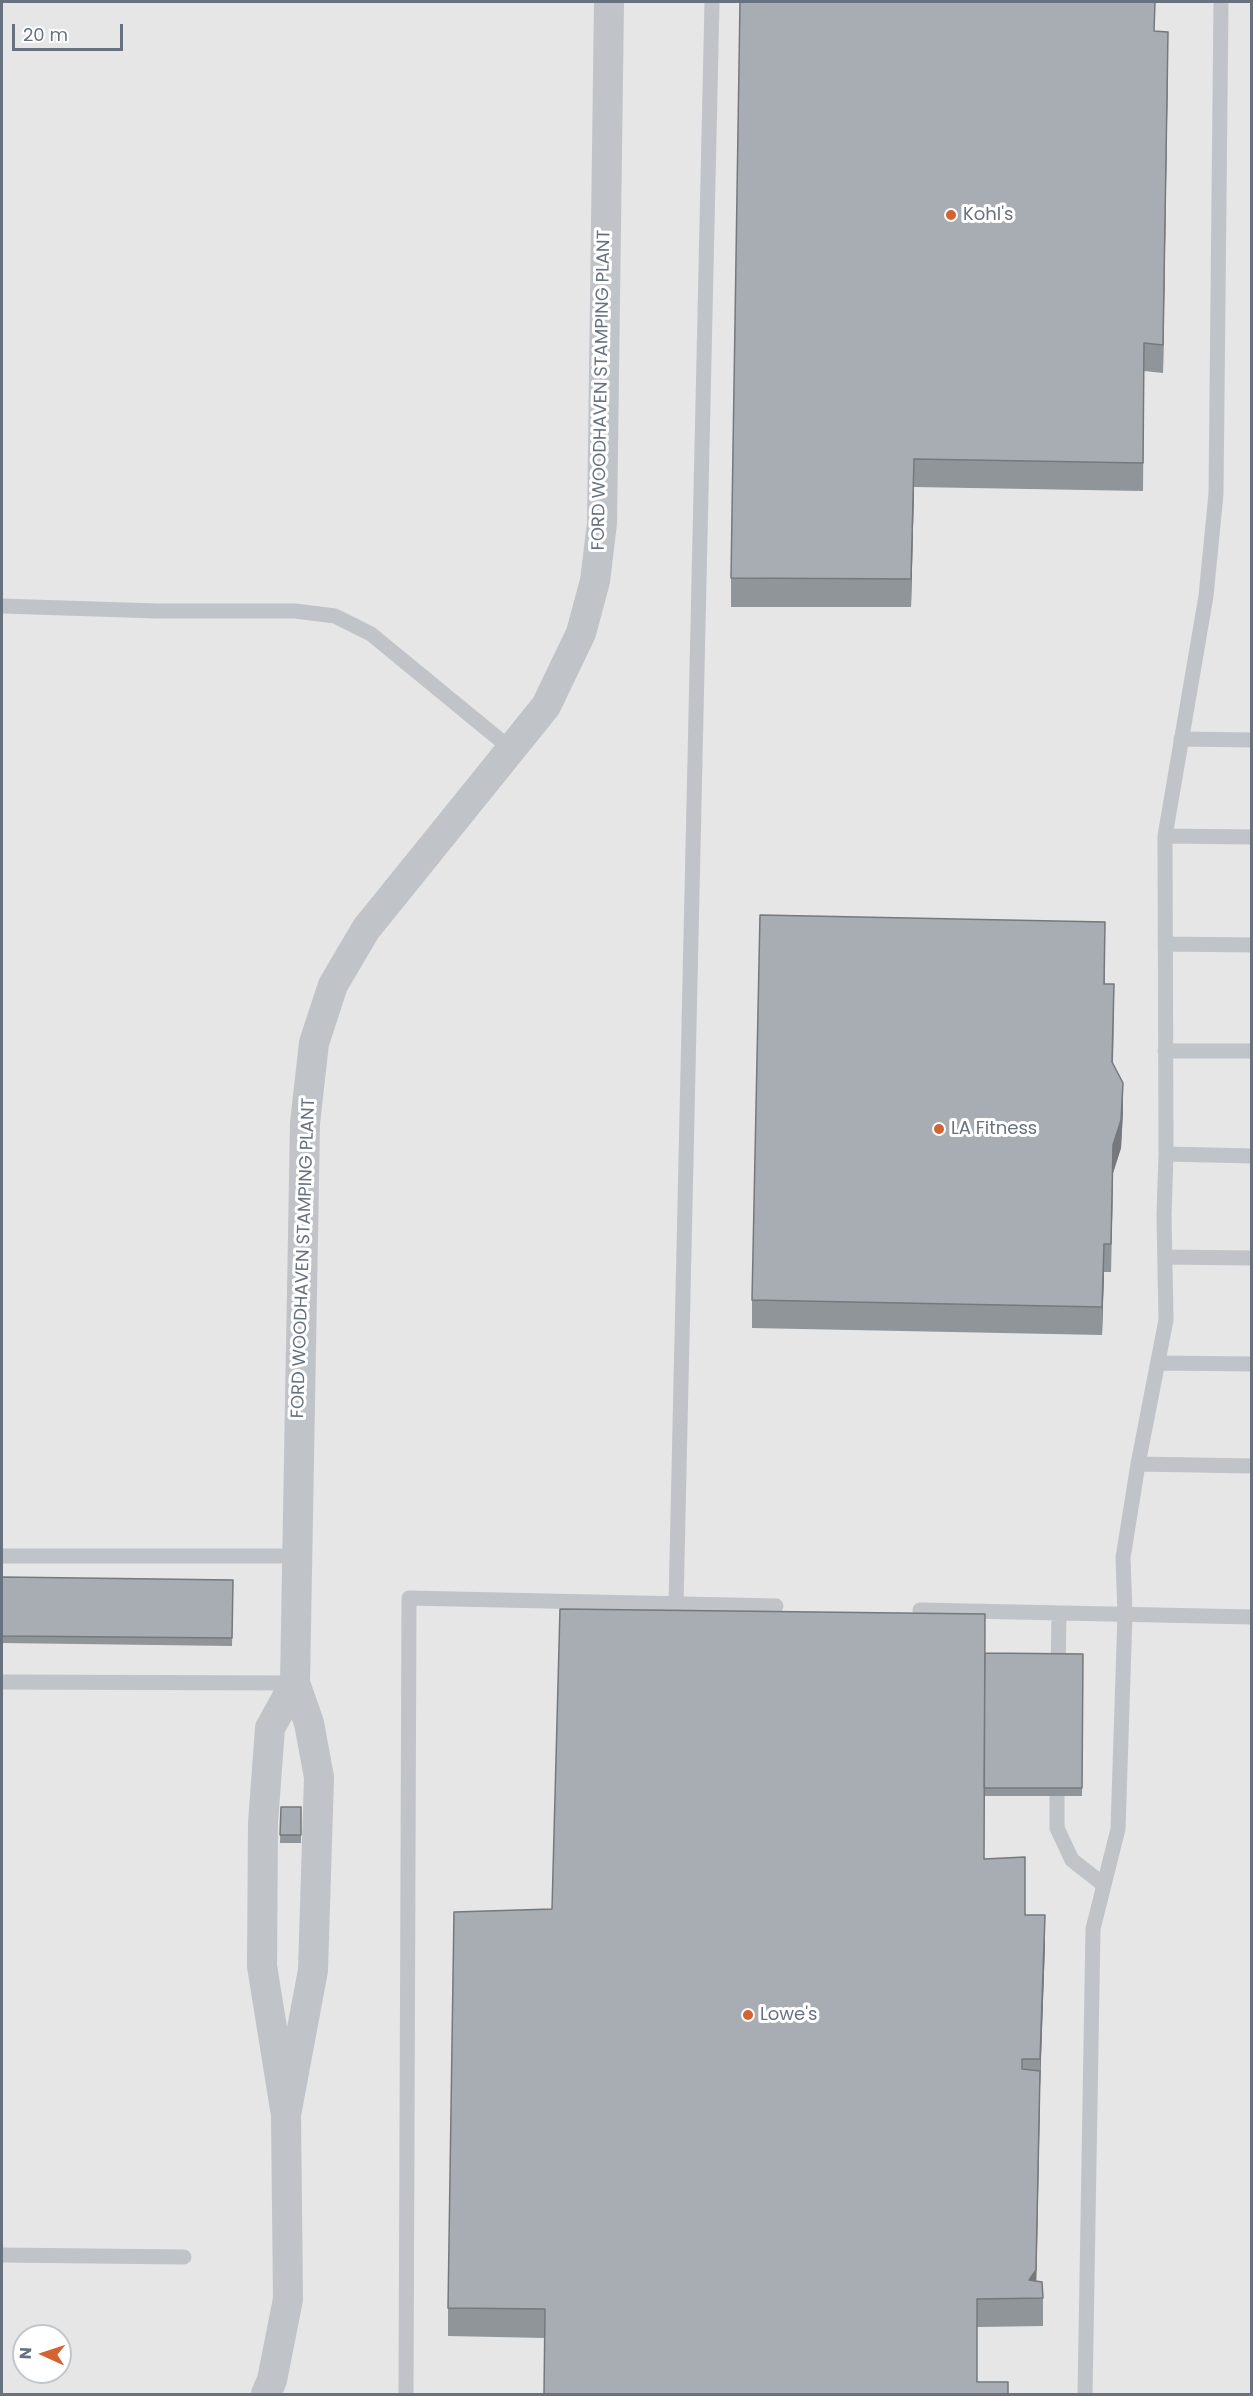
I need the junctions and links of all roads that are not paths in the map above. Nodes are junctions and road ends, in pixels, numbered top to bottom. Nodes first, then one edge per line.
1 (609, 2) edge
2 (712, 2) edge
3 (1221, 2) edge
4 (2, 606) edge
5 (1181, 739) junction
6 (1251, 740) edge
7 (511, 749) junction
8 (1165, 836) junction
9 (1251, 837) edge
10 (1165, 944) junction
11 (1251, 945) edge
12 (1165, 1051) junction
13 (1251, 1051) edge
14 (1166, 1154) junction
15 (1251, 1156) edge
16 (1165, 1257) junction
17 (1251, 1258) edge
18 (1158, 1363) junction
19 (1251, 1364) edge
20 (1138, 1464) junction
21 (1251, 1466) edge
22 (2, 1556) edge
23 (297, 1556) junction
24 (676, 1604) junction
25 (776, 1606) dead end
26 (920, 1610) dead end
27 (1059, 1613) junction
28 (1125, 1614) junction
29 (1251, 1617) edge
30 (2, 1682) edge
31 (295, 1683) junction
32 (1058, 1684) edge
33 (1058, 1768) edge
34 (1104, 1886) junction
35 (286, 2115) junction
36 (2, 2255) edge
37 (184, 2258) dead end
38 (266, 2394) edge
39 (406, 2394) edge
40 (1085, 2394) edge

1 - 7 street, FORD WOODHAVEN STAMPING PLANT
2 - 24 lane
3 - 5 lane
4 - 7 lane
5 - 6 lane
5 - 8 lane
7 - 23 street, FORD WOODHAVEN STAMPING PLANT
8 - 9 lane
8 - 10 lane
10 - 11 lane
10 - 12 lane
12 - 13 lane
12 - 14 lane
14 - 15 lane
14 - 16 lane
16 - 17 lane
16 - 18 lane
18 - 19 lane
18 - 20 lane
20 - 21 lane
20 - 28 lane
22 - 23 lane
23 - 31 street, FORD WOODHAVEN STAMPING PLANT
24 - 25 lane
24 - 39 lane
26 - 27 lane
27 - 28 lane
27 - 32 lane
28 - 29 lane
28 - 34 lane
30 - 31 lane
31 - 35 street, FORD WOODHAVEN STAMPING PLANT
31 - 35 street, FORD WOODHAVEN STAMPING PLANT
33 - 34 lane
34 - 40 lane
35 - 38 street, FORD WOODHAVEN STAMPING PLANT
36 - 37 lane

